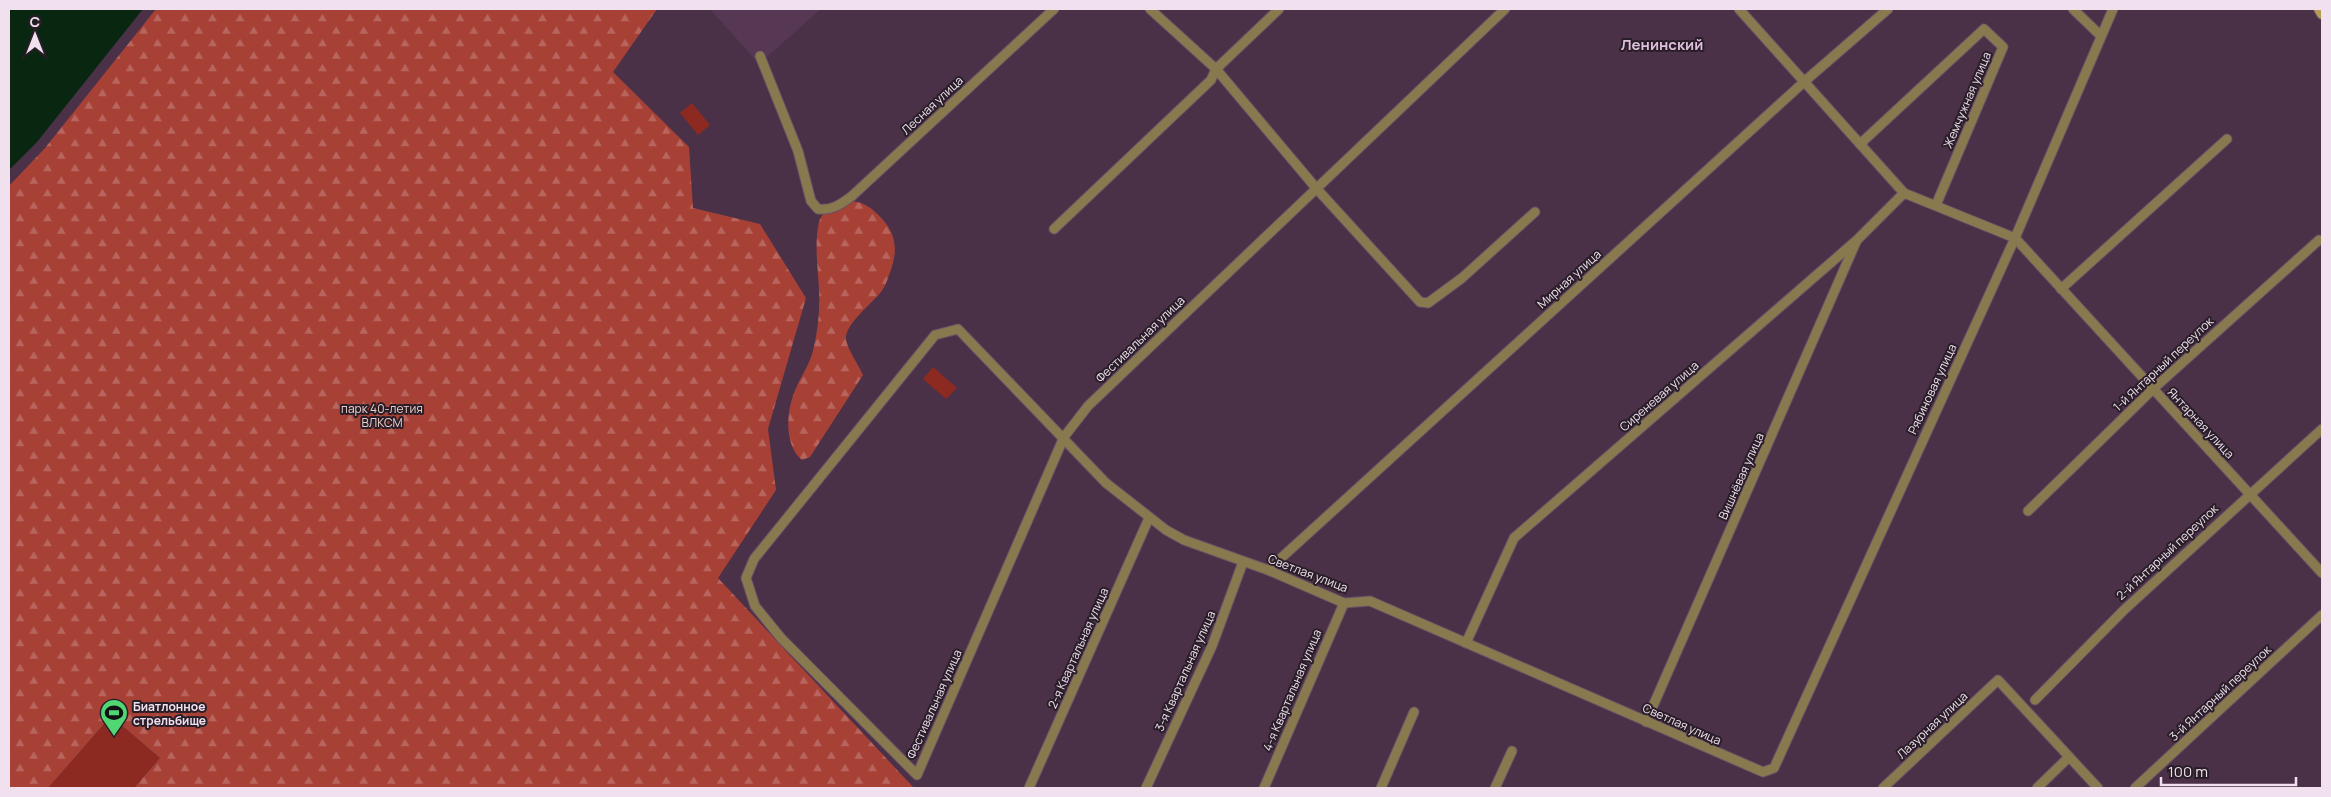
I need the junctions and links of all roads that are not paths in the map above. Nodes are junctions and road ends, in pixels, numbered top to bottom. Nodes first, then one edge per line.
1 (1054, 9) edge
2 (1150, 9) edge
3 (1279, 9) edge
4 (1505, 9) edge
5 (1739, 9) edge
6 (1888, 9) edge
7 (2073, 9) edge
8 (2112, 9) edge
9 (2318, 9) edge
10 (2322, 14) edge
11 (2100, 36) junction
12 (760, 56) dead end
13 (1216, 69) junction
14 (1805, 81) junction
15 (2227, 139) dead end
16 (1860, 144) junction
17 (1316, 188) junction
18 (1904, 193) junction
19 (1936, 205) junction
20 (1534, 212) dead end
21 (1054, 229) dead end
22 (2015, 238) junction
23 (1857, 240) junction
24 (2319, 240) dead end
25 (2061, 289) junction
26 (2153, 389) junction
27 (2322, 429) edge
28 (1064, 437) junction
29 (2249, 494) junction
30 (2028, 511) dead end
31 (1149, 518) junction
32 (1243, 562) junction
33 (1268, 570) junction
34 (2322, 573) edge
35 (1344, 602) junction
36 (2322, 615) edge
37 (1466, 644) junction
38 (2035, 700) dead end
39 (1414, 712) dead end
40 (1646, 722) junction
41 (1512, 751) dead end
42 (2070, 757) junction
43 (1764, 772) joint
44 (917, 775) joint
45 (1029, 788) edge
46 (1146, 788) edge
47 (1264, 788) edge
48 (1381, 788) edge
49 (1495, 788) edge
50 (1883, 788) edge
51 (2037, 788) edge
52 (2098, 788) edge
53 (2135, 788) edge

1 - 12 street, Лесная улица
2 - 13 street
3 - 13 street
4 - 17 street, Фестивальная улица
5 - 14 street
6 - 14 street, Мирная улица
7 - 11 street
8 - 11 street, Рябиновая улица
9 - 10 main road
11 - 22 street, Рябиновая улица
13 - 17 street
13 - 21 street
14 - 16 street
14 - 33 street, Мирная улица
15 - 25 street
16 - 18 street
16 - 19 street, Жемчужная улица
17 - 20 street
17 - 28 street, Фестивальная улица
18 - 19 street
18 - 23 street, Сиреневая улица
19 - 22 street
22 - 25 street, Янтарная улица
22 - 43 street, Рябиновая улица
23 - 37 street, Сиреневая улица
23 - 40 street, Вишнёвая улица
24 - 26 street, 1-й Янтарный переулок
25 - 26 street, Янтарная улица
26 - 29 street, Янтарная улица
26 - 30 street, 1-й Янтарный переулок
27 - 29 street, 2-й Янтарный переулок
28 - 31 street, Светлая улица
28 - 44 street, Фестивальная улица
28 - 44 street, Светлая улица
29 - 34 street, Янтарная улица
29 - 38 street, 2-й Янтарный переулок
31 - 32 street, Светлая улица
31 - 45 street, 2-я Квартальная улица
32 - 33 street, Светлая улица
32 - 46 street, 3-я Квартальная улица
33 - 35 street, Светлая улица
35 - 37 street, Светлая улица
35 - 47 street, 4-я Квартальная улица
36 - 53 street, 3-й Янтарный переулок
37 - 40 street, Светлая улица
39 - 48 street
40 - 43 street, Светлая улица
41 - 49 street
42 - 50 street, Лазурная улица
42 - 51 street
42 - 52 street

